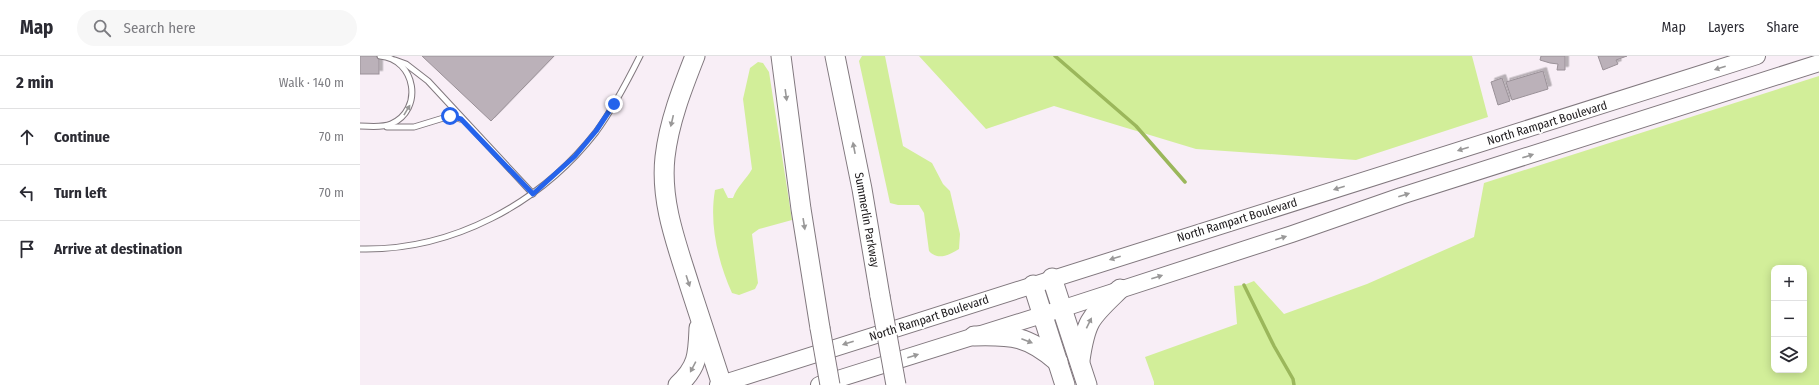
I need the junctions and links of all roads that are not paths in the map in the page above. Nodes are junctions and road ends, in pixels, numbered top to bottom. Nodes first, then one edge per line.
1 (380, 56) edge
2 (640, 56) edge
3 (695, 56) edge
4 (781, 56) edge
5 (835, 56) edge
6 (1758, 56) edge
7 (395, 60) junction
8 (1819, 63) edge
9 (461, 119) junction
10 (360, 126) edge
11 (382, 126) junction
12 (533, 194) junction
13 (360, 249) edge
14 (1052, 278) junction
15 (1033, 285) junction
16 (1120, 289) junction
17 (1062, 309) junction
18 (1042, 315) junction
19 (700, 317) junction
20 (974, 336) junction
21 (1080, 361) junction
22 (1058, 362) junction
23 (678, 385) edge
24 (720, 385) edge
25 (819, 385) edge
26 (830, 385) edge
27 (896, 385) edge
28 (1065, 385) edge
29 (1087, 385) edge

1 - 7 lane
2 - 12 lane
3 -> 19 highway
4 -> 26 highway, bridge
27 -> 5 highway, Summerlin Parkway, bridge
6 -> 14 main road, North Rampart Boulevard
7 - 9 lane
11 -> 7 lane
16 -> 8 main road, North Rampart Boulevard
9 - 11 lane
9 - 12 lane
10 - 11 lane
12 - 13 lane
14 - 15 main road, North Rampart Boulevard
14 - 17 highway
15 - 18 highway
15 -> 24 main road, North Rampart Boulevard
16 - 17 main road, North Rampart Boulevard
21 -> 16 highway
17 - 18 main road, North Rampart Boulevard
17 - 21 highway
18 - 20 main road, North Rampart Boulevard
18 - 22 highway
19 -> 23 highway
19 - 24 highway
20 -> 22 highway
25 -> 20 main road, North Rampart Boulevard
21 - 29 highway
22 - 28 highway

